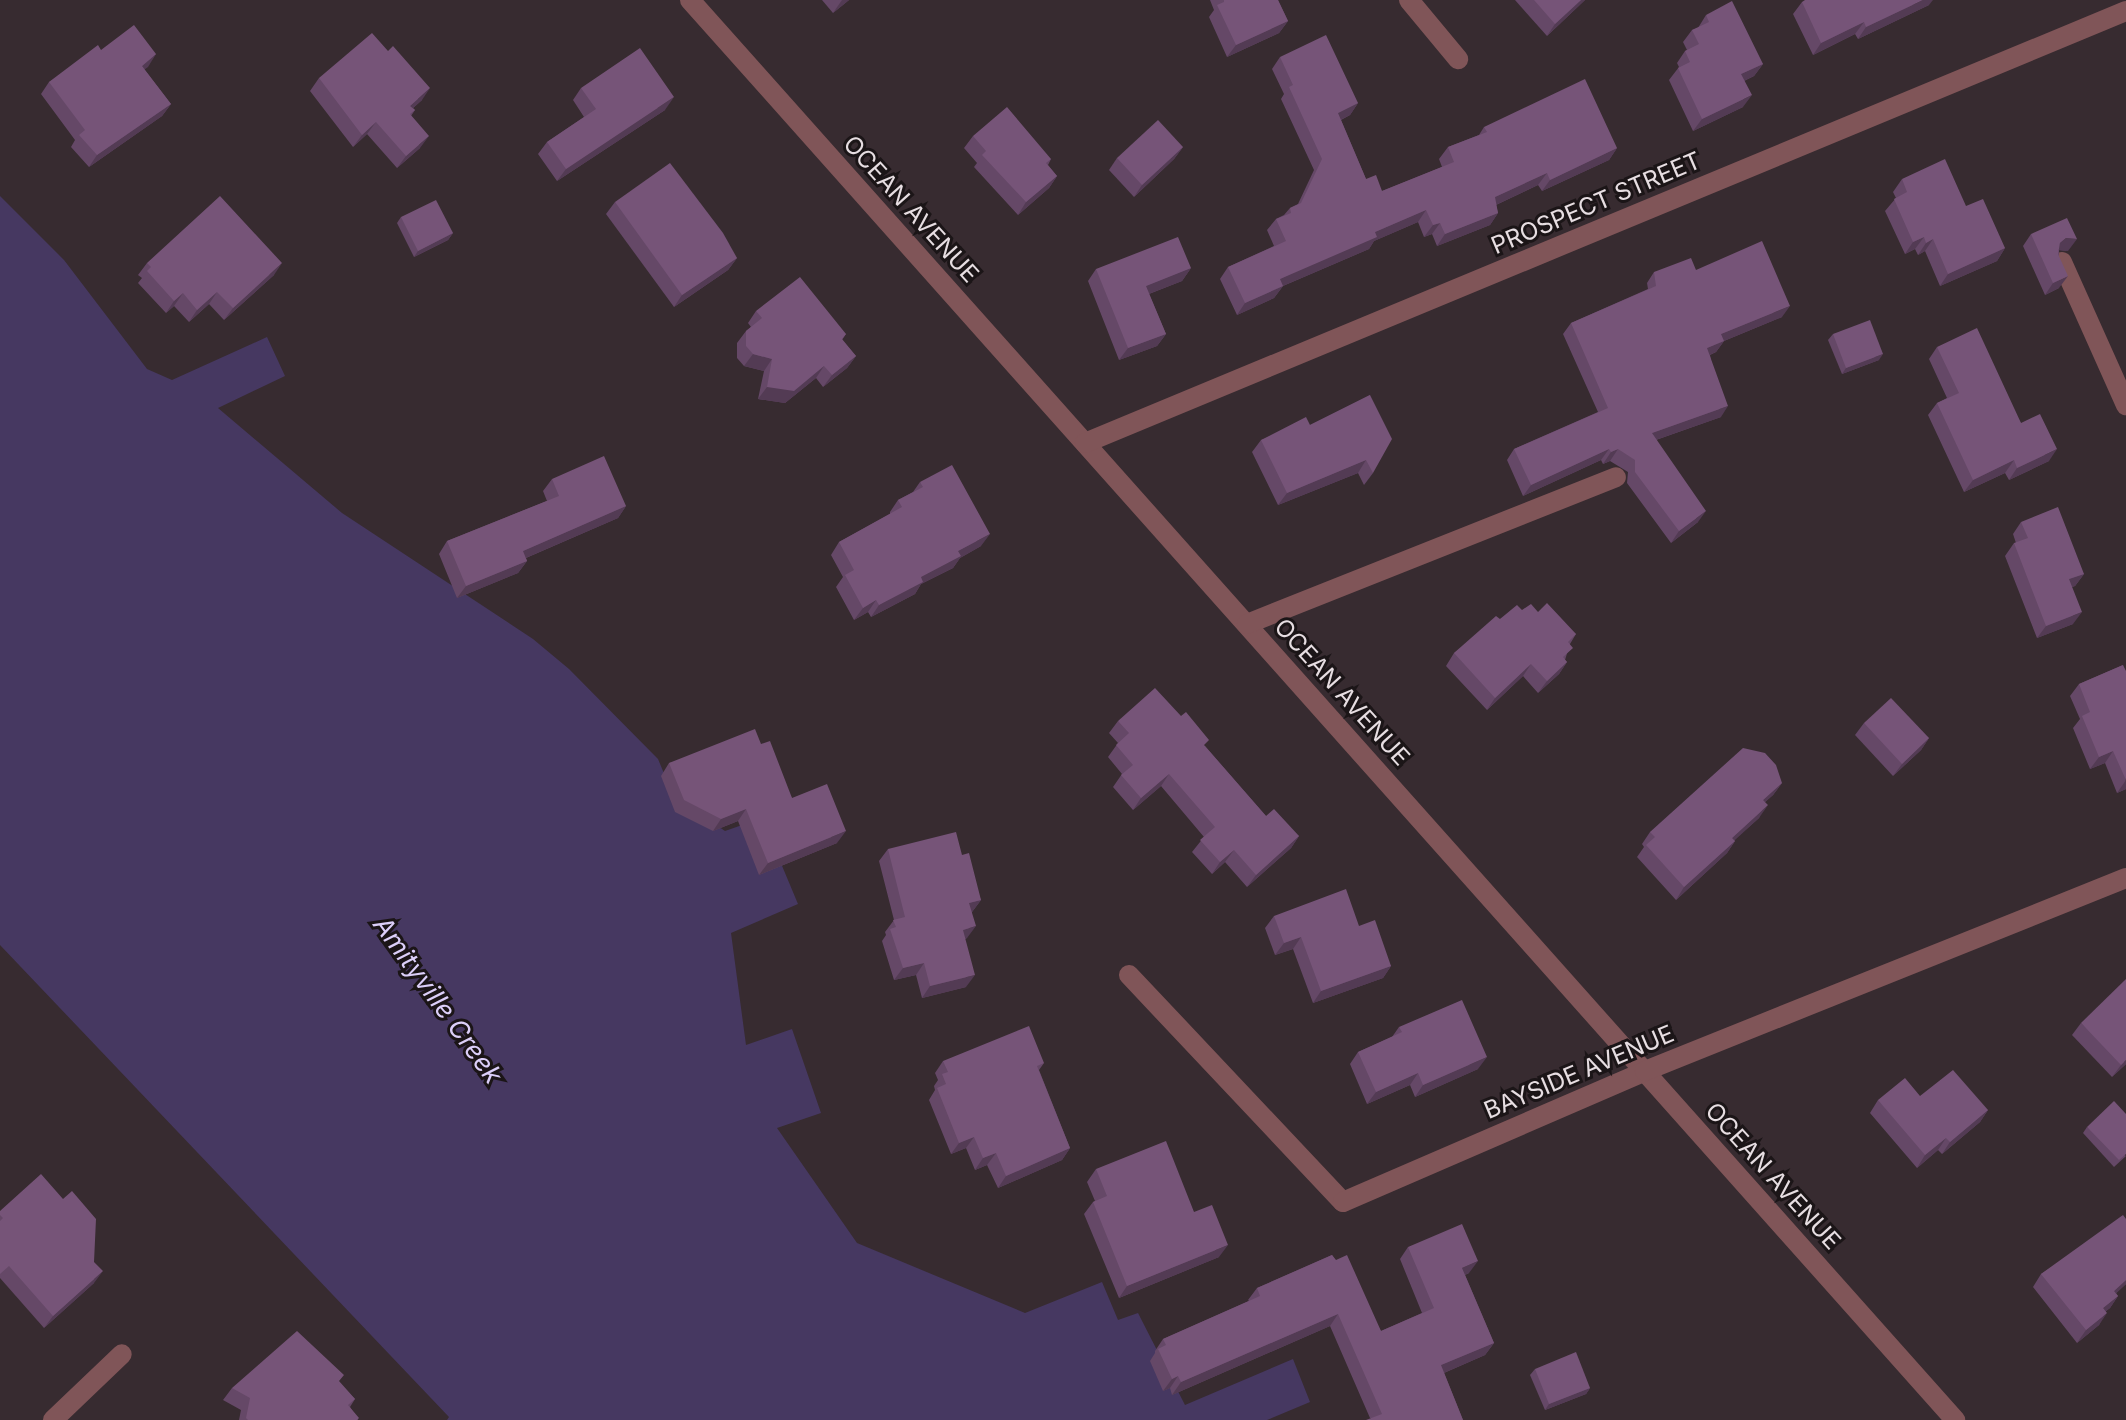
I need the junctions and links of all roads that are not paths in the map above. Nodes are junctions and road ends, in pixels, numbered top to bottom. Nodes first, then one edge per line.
1 (690, 0) edge
2 (1409, 0) edge
3 (2126, 11) edge
4 (1458, 59) dead end
5 (2062, 262) edge
6 (2126, 405) edge
7 (1085, 443) junction
8 (1616, 477) dead end
9 (1247, 624) junction
10 (2126, 878) edge
11 (1129, 975) dead end
12 (1645, 1071) junction
13 (122, 1354) dead end
14 (53, 1420) edge
15 (1955, 1420) edge

1 - 7 street, OCEAN AVENUE
2 - 4 street
3 - 7 street, PROSPECT STREET
5 - 6 street
7 - 9 street, OCEAN AVENUE
8 - 9 street
9 - 12 street, OCEAN AVENUE
10 - 12 street, BAYSIDE AVENUE
11 - 12 street, BAYSIDE AVENUE
12 - 15 street, OCEAN AVENUE
13 - 14 street

